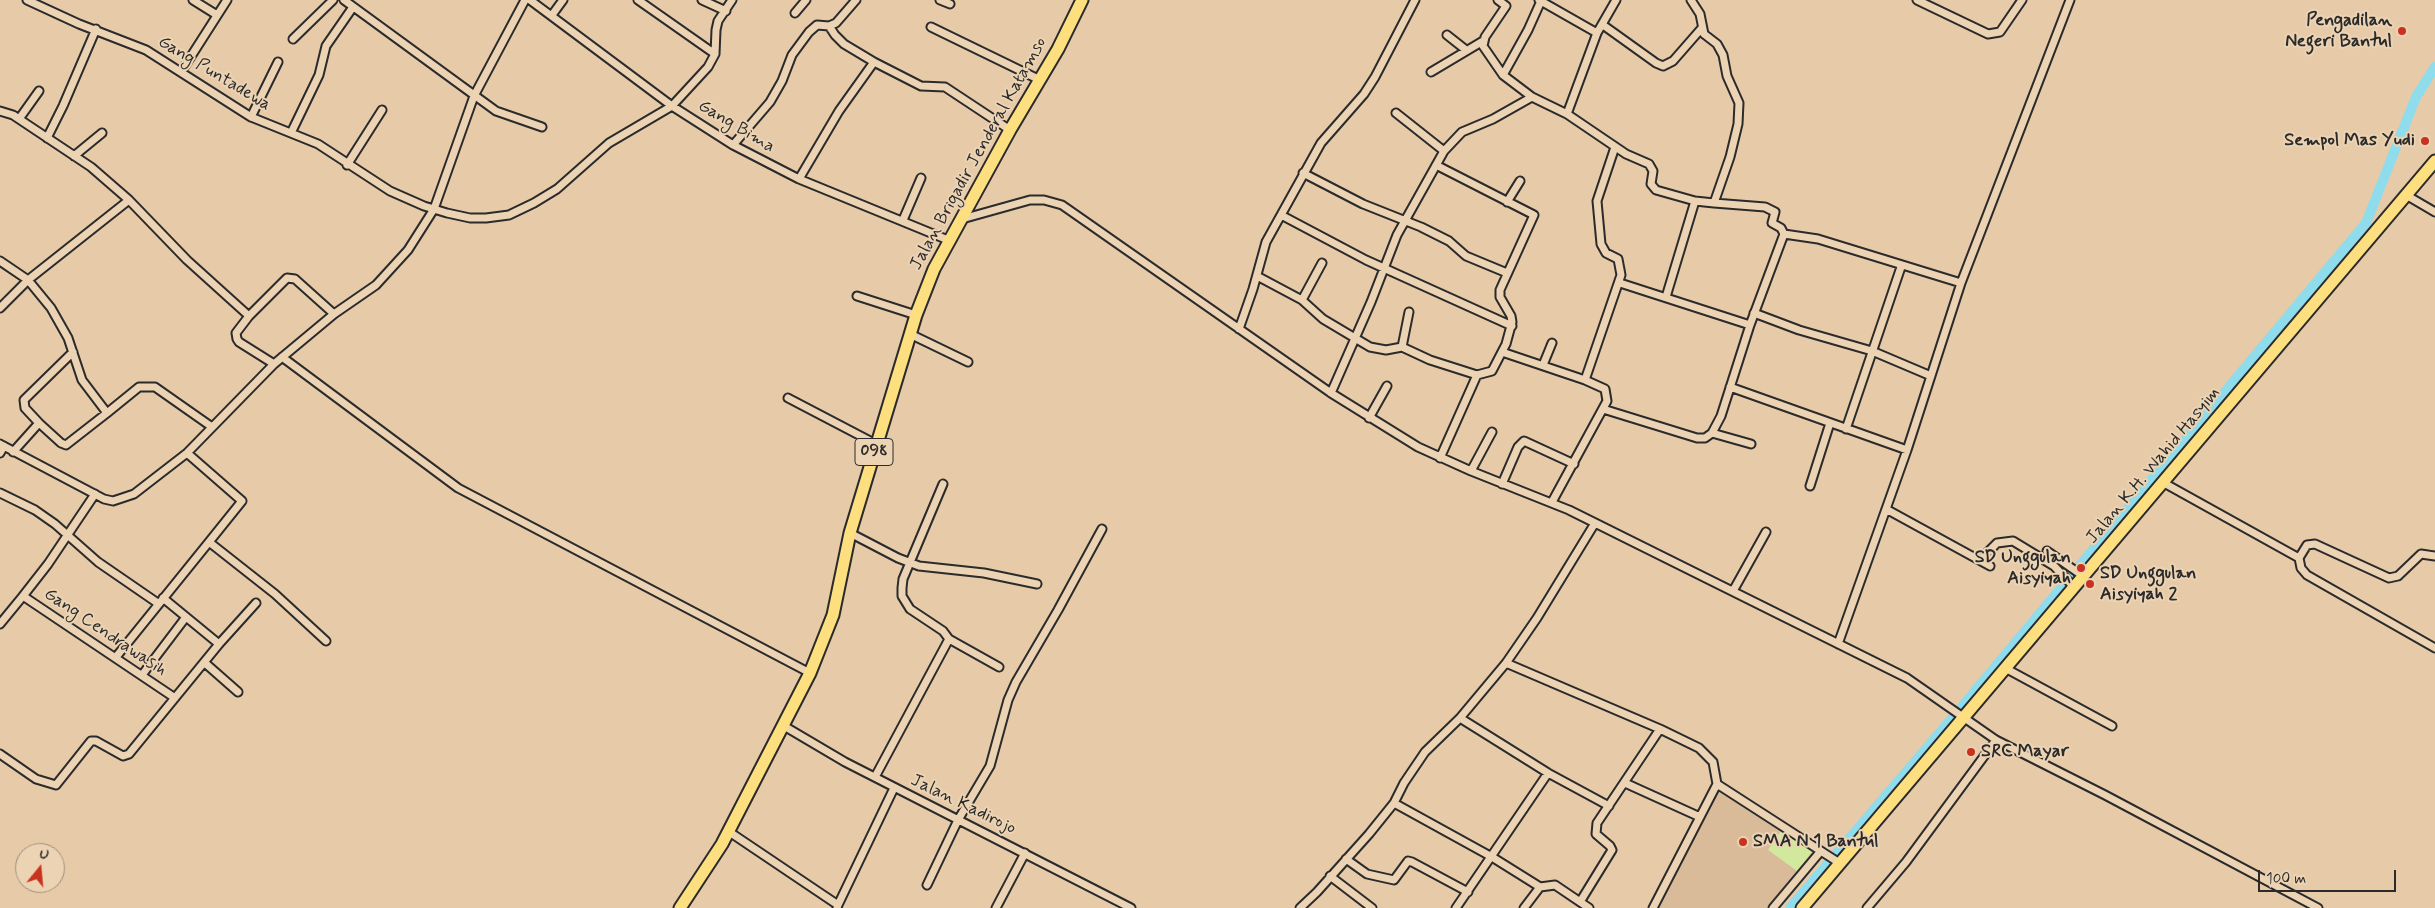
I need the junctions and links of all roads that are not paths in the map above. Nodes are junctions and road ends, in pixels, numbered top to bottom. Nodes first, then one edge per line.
1 (27, 0) edge
2 (193, 0) edge
3 (227, 0) edge
4 (333, 0) edge
5 (344, 0) edge
6 (525, 0) edge
7 (530, 0) edge
8 (563, 0) edge
9 (638, 0) edge
10 (702, 0) edge
11 (732, 0) edge
12 (806, 0) edge
13 (856, 0) edge
14 (940, 0) edge
15 (1082, 0) edge
16 (1415, 0) edge
17 (1498, 0) edge
18 (1540, 0) edge
19 (1616, 0) edge
20 (1691, 0) edge
21 (1916, 0) edge
22 (2022, 0) edge
23 (2070, 0) edge
24 (1508, 3) edge
25 (950, 4) dead end
26 (352, 7) junction
27 (726, 11) junction
28 (795, 13) dead end
29 (552, 14) junction
30 (217, 15) junction
31 (1603, 25) junction
32 (829, 26) junction
33 (931, 27) dead end
34 (96, 29) junction
35 (1701, 29) junction
36 (1597, 33) junction
37 (1447, 35) dead end
38 (293, 39) dead end
39 (1483, 41) junction
40 (1466, 50) junction
41 (715, 54) junction
42 (278, 62) dead end
43 (874, 62) junction
44 (180, 72) junction
45 (1431, 72) dead end
46 (1503, 75) junction
47 (1038, 79) junction
48 (39, 92) dead end
49 (474, 96) junction
50 (1532, 97) junction
51 (672, 106) junction
52 (382, 110) dead end
53 (0, 111) edge
54 (1396, 113) dead end
55 (1568, 114) junction
56 (251, 117) junction
57 (19, 119) junction
58 (542, 127) dead end
59 (1010, 130) junction
60 (102, 133) dead end
61 (291, 133) junction
62 (47, 138) junction
63 (733, 145) junction
64 (1615, 146) junction
65 (1444, 151) junction
66 (74, 156) junction
67 (2435, 161) edge
68 (347, 164) junction
69 (1436, 165) junction
70 (1303, 173) junction
71 (921, 178) dead end
72 (799, 179) junction
73 (1520, 181) dead end
74 (2406, 195) junction
75 (130, 200) junction
76 (1695, 201) junction
77 (1507, 202) junction
78 (1714, 203) junction
79 (434, 209) junction
80 (2435, 212) edge
81 (1281, 215) junction
82 (903, 220) junction
83 (959, 220) junction
84 (1406, 221) junction
85 (1784, 234) junction
86 (948, 240) junction
87 (0, 261) edge
88 (1322, 263) dead end
89 (1901, 267) junction
90 (1385, 268) junction
91 (1507, 273) junction
92 (1257, 276) junction
93 (28, 280) junction
94 (1620, 283) junction
95 (1961, 283) junction
96 (857, 296) dead end
97 (1666, 297) junction
98 (1302, 300) junction
99 (0, 308) edge
100 (1408, 312) dead end
101 (1754, 313) junction
102 (334, 314) junction
103 (916, 315) junction
104 (249, 316) junction
105 (1750, 325) junction
106 (1512, 326) junction
107 (1239, 329) junction
108 (910, 334) junction
109 (1355, 339) junction
110 (1552, 343) dead end
111 (1402, 348) junction
112 (1872, 350) junction
113 (73, 352) junction
114 (1502, 352) junction
115 (282, 357) junction
116 (968, 362) dead end
117 (274, 364) junction
118 (1543, 365) junction
119 (1477, 374) junction
120 (1931, 376) junction
121 (1585, 380) junction
122 (1387, 386) dead end
123 (1730, 387) junction
124 (1331, 393) junction
125 (788, 398) dead end
126 (1603, 409) junction
127 (107, 413) junction
128 (1369, 418) junction
129 (39, 423) junction
130 (1830, 423) junction
131 (212, 427) junction
132 (1846, 429) junction
133 (1492, 432) dead end
134 (1712, 434) junction
135 (876, 444) junction
136 (1751, 444) dead end
137 (1, 448) edge
138 (1907, 450) junction
139 (13, 452) junction
140 (187, 452) junction
141 (1440, 458) junction
142 (1574, 464) junction
143 (1471, 471) junction
144 (2164, 483) junction
145 (943, 484) dead end
146 (1502, 484) junction
147 (1810, 486) dead end
148 (0, 492) edge
149 (95, 494) junction
150 (1552, 502) junction
151 (1886, 509) junction
152 (1595, 523) junction
153 (1102, 529) dead end
154 (1766, 532) dead end
155 (850, 533) junction
156 (67, 534) junction
157 (209, 542) junction
158 (2047, 551) dead end
159 (2435, 556) edge
160 (2299, 558) junction
161 (1982, 562) junction
162 (909, 564) junction
163 (1990, 566) dead end
164 (2080, 574) junction
165 (1037, 584) dead end
166 (2070, 584) junction
167 (1733, 591) junction
168 (23, 596) junction
169 (161, 601) junction
170 (256, 603) dead end
171 (186, 617) junction
172 (0, 624) edge
173 (949, 640) junction
174 (326, 641) dead end
175 (219, 644) junction
176 (1838, 644) junction
177 (2435, 648) edge
178 (116, 657) junction
179 (1506, 662) junction
180 (205, 663) junction
181 (999, 667) dead end
182 (2005, 668) junction
183 (810, 673) junction
184 (142, 675) junction
185 (238, 692) dead end
186 (175, 698) junction
187 (1960, 716) junction
188 (1460, 718) junction
189 (784, 726) junction
190 (2112, 726) dead end
191 (1660, 729) junction
192 (1996, 740) junction
193 (0, 754) edge
194 (1548, 773) junction
195 (875, 777) junction
196 (1625, 783) junction
197 (1717, 784) junction
198 (894, 788) junction
199 (1394, 803) junction
200 (1609, 806) junction
201 (1700, 817) junction
202 (958, 820) junction
203 (728, 831) junction
204 (1025, 852) junction
205 (1822, 853) junction
206 (1492, 857) junction
207 (1346, 859) junction
208 (1839, 863) junction
209 (1330, 876) junction
210 (927, 886) dead end
211 (1540, 887) junction
212 (1468, 892) junction
213 (1583, 905) edge
214 (837, 907) edge
215 (680, 908) edge
216 (996, 908) edge
217 (1131, 908) edge
218 (1300, 908) edge
219 (1372, 908) edge
220 (1456, 908) edge
221 (1524, 908) edge
222 (1653, 908) edge
223 (1773, 908) edge
224 (1802, 908) edge
225 (1867, 908) edge
226 (2318, 908) edge

1 - 34 street, Gang Puntadewa
2 - 30 street
3 - 30 street
4 - 38 street
5 - 26 street
6 - 49 street
7 - 29 street, Gang Bima
8 - 29 street
9 - 41 street
10 - 27 street
11 - 27 street
12 - 28 street
13 - 32 street
14 - 25 street
15 - 47 main road, Jalan Brigadir Jenderal Katamso / 098
16 - 70 street
17 - 24 street
18 - 36 street
18 - 46 street
19 - 31 street
20 - 35 street
21 - 22 street
23 - 95 street
24 - 39 street
26 - 49 street
26 - 61 street
27 - 41 street
29 - 51 street, Gang Bima
30 - 44 street
31 - 35 street
31 - 36 street
32 - 43 street
32 - 63 street
33 - 47 street
34 - 44 street, Gang Puntadewa
34 - 62 street
35 - 78 street
36 - 55 street
37 - 40 street
39 - 40 street
39 - 46 street
40 - 45 street
41 - 51 street, Gang Puntadewa
42 - 56 street
43 - 59 street
43 - 72 street
44 - 56 street, Gang Puntadewa
46 - 50 street
47 - 59 main road, Jalan Brigadir Jenderal Katamso / 098
48 - 57 street
49 - 58 street
49 - 79 street
50 - 55 street
50 - 65 street
51 - 63 street, Gang Bima
51 - 79 street, Gang Puntadewa
52 - 68 street
53 - 57 street
54 - 65 street
55 - 64 street
56 - 61 street, Gang Puntadewa
57 - 62 street
59 - 83 main road, Jalan Brigadir Jenderal Katamso / 098
60 - 66 street
61 - 68 street, Gang Puntadewa
62 - 66 street
63 - 72 street, Gang Bima
64 - 76 street
64 - 94 street
65 - 69 street
66 - 75 street
67 - 74 main road, Jalan K.H. Wahid Hasyim
68 - 79 street, Gang Puntadewa
69 - 77 street
69 - 84 street
70 - 81 street
70 - 84 street
71 - 82 street
72 - 82 street, Gang Bima
73 - 77 street
74 - 80 street
74 - 144 main road, Jalan K.H. Wahid Hasyim
75 - 93 street
75 - 104 street
76 - 78 street
76 - 97 street
77 - 91 street
78 - 85 street
79 - 102 street
81 - 90 street
81 - 92 street
82 - 86 street, Gang Bima
83 - 86 main road, Jalan Brigadir Jenderal Katamso / 098
83 - 107 street
84 - 90 street
84 - 91 street
85 - 89 street
85 - 101 street
86 - 103 main road, Jalan Brigadir Jenderal Katamso / 098
87 - 93 street
88 - 98 street
89 - 95 street
89 - 112 street
90 - 106 street
90 - 109 street
91 - 106 street
92 - 98 street
92 - 107 street
93 - 99 street
93 - 113 street
94 - 97 street
94 - 121 street
95 - 120 street
96 - 103 street
97 - 105 street
98 - 109 street
100 - 111 street
101 - 105 street
101 - 112 street
102 - 104 street
102 - 115 street
103 - 108 main road, Jalan Brigadir Jenderal Katamso / 098
104 - 117 street
105 - 123 street
106 - 114 street
107 - 124 street
108 - 116 street
108 - 135 main road, Jalan Brigadir Jenderal Katamso / 098
109 - 111 street
109 - 124 street
110 - 118 street
111 - 119 street
112 - 120 street
112 - 132 street
113 - 127 street
113 - 129 street
114 - 118 street
114 - 119 street
115 - 117 street
115 - 183 street
117 - 131 street
118 - 121 street
119 - 141 street
120 - 138 street
121 - 126 street
122 - 128 street
123 - 130 street
123 - 134 street
124 - 128 street
125 - 135 street
126 - 134 street
126 - 142 street
127 - 129 street
127 - 131 street
128 - 141 street
129 - 139 street
130 - 132 street
130 - 147 street
131 - 140 street
132 - 138 street
133 - 143 street
134 - 136 street
135 - 155 main road, Jalan Brigadir Jenderal Katamso / 098
137 - 139 street
138 - 151 street
139 - 149 street
140 - 149 street
140 - 157 street
141 - 143 street
142 - 146 street
142 - 150 street
143 - 146 street
144 - 160 street
144 - 164 main road, Jalan K.H. Wahid Hasyim
145 - 162 street
146 - 150 street
148 - 156 street
149 - 156 street, Gang Cendrawasih
150 - 152 street
151 - 161 street
151 - 176 street
152 - 167 street
152 - 179 street
153 - 202 street
154 - 167 street
155 - 162 street
155 - 183 main road, Jalan Brigadir Jenderal Katamso / 098
156 - 168 street, Gang Cendrawasih
156 - 169 street
157 - 169 street
157 - 174 street
158 - 164 street
159 - 160 street
160 - 177 street
161 - 163 street
161 - 166 street
162 - 165 street
162 - 173 street
164 - 166 main road, Jalan K.H. Wahid Hasyim
166 - 182 main road, Jalan K.H. Wahid Hasyim
167 - 176 street
168 - 172 street
168 - 178 street, Gang Cendrawasih
169 - 171 street
169 - 178 street
170 - 175 street
171 - 175 street
171 - 184 street
173 - 181 street
173 - 195 street
175 - 180 street
176 - 187 street
178 - 184 street, Gang Cendrawasih
179 - 188 street
179 - 191 street
180 - 185 street
180 - 186 street
182 - 187 main road, Jalan K.H. Wahid Hasyim
182 - 190 street
183 - 189 main road, Jalan Brigadir Jenderal Katamso / 098
184 - 186 street, Gang Cendrawasih
186 - 193 street
187 - 192 street
187 - 208 main road, Jalan K.H. Wahid Hasyim
188 - 194 street
188 - 199 street
189 - 195 street, Jalan Kadirojo
189 - 203 main road, Jalan Brigadir Jenderal Katamso / 098
191 - 196 street
191 - 197 street
192 - 225 street
192 - 226 street
194 - 200 street
194 - 206 street
195 - 198 street, Jalan Kadirojo
196 - 200 street
196 - 201 street
197 - 201 street
197 - 205 street
198 - 202 street, Jalan Kadirojo
198 - 214 street
199 - 206 street
199 - 207 street
200 - 213 street
201 - 222 street
202 - 204 street, Jalan Kadirojo
202 - 210 street
203 - 214 street
203 - 215 main road, Jalan Brigadir Jenderal Katamso / 098
204 - 216 street
204 - 217 street, Jalan Kadirojo
205 - 208 street
205 - 223 street
206 - 211 street
206 - 212 street
207 - 209 street
207 - 212 street
208 - 224 main road, Jalan K.H. Wahid Hasyim
209 - 218 street
209 - 219 street
211 - 213 street
211 - 221 street
212 - 220 street

